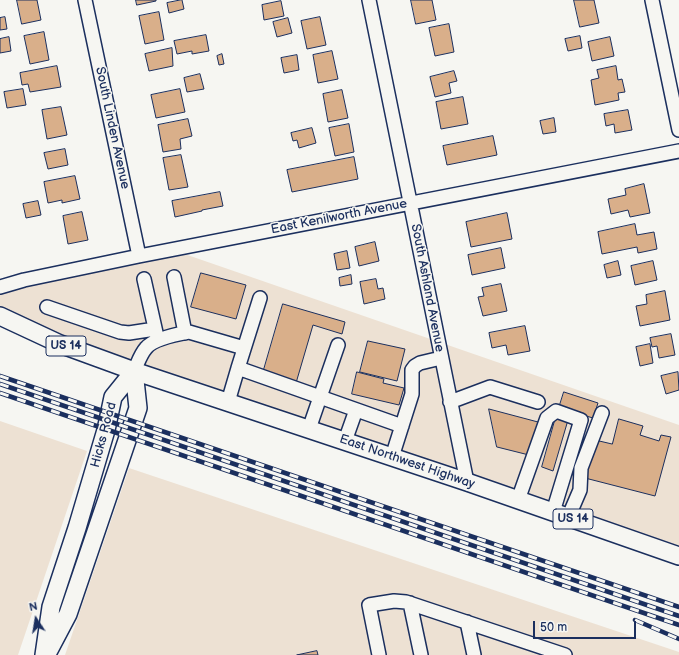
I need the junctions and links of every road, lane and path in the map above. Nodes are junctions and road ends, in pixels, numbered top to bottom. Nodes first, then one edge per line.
1 (85, 0) edge
2 (369, 0) edge
3 (652, 0) edge
4 (679, 130) edge
5 (679, 151) edge
6 (410, 204) junction
7 (139, 256) junction
8 (174, 277) dead end
9 (144, 279) dead end
10 (0, 287) edge
11 (260, 298) dead end
12 (47, 307) dead end
13 (0, 316) edge
14 (185, 332) junction
15 (156, 335) junction
16 (338, 345) dead end
17 (244, 348) junction
18 (442, 358) junction
19 (238, 368) junction
20 (134, 371) junction
21 (320, 397) junction
22 (228, 402) junction
23 (450, 402) junction
24 (538, 402) dead end
25 (356, 410) junction
26 (602, 413) dead end
27 (402, 426) junction
28 (309, 429) junction
29 (345, 441) junction
30 (392, 457) junction
31 (467, 482) junction
32 (518, 500) junction
33 (560, 515) junction
34 (679, 556) edge
35 (410, 603) junction
36 (467, 622) junction
37 (525, 642) junction
38 (46, 655) edge
39 (379, 655) edge
40 (421, 655) edge
41 (474, 655) edge
42 (528, 655) edge
43 (565, 655) edge

1 - 7 street, South Linden Avenue
2 - 6 street, South Ashland Avenue
3 - 4 street
5 - 6 street, East Kenilworth Avenue
6 - 7 street, East Kenilworth Avenue
6 - 18 street, South Ashland Avenue
7 - 10 street, East Kenilworth Avenue
8 - 14 street
9 - 15 street
11 - 17 street
12 - 15 street
13 - 20 main road, US 14
14 - 15 street
14 - 17 street
15 - 20 street
16 - 21 street
17 - 19 street
18 - 23 street, South Ashland Avenue
18 - 27 street
19 - 21 street
19 - 22 street
20 - 22 main road, East Northwest Highway / US 14
20 - 38 main road, Hicks Road
20 - 38 main road, Hicks Road
21 - 25 street
21 - 28 street
22 - 28 main road, East Northwest Highway / US 14
23 - 24 street
23 - 31 street, South Ashland Avenue
25 - 27 street
25 - 29 street
26 - 33 street
27 - 30 street
28 - 29 main road, East Northwest Highway / US 14
29 - 30 main road, East Northwest Highway / US 14
30 - 31 main road, East Northwest Highway / US 14
31 - 32 main road, East Northwest Highway / US 14
32 - 33 main road, East Northwest Highway / US 14
32 - 33 street
33 - 34 main road, East Northwest Highway / US 14
35 - 36 street
35 - 39 street
35 - 40 street
36 - 37 street
36 - 41 street
37 - 42 street
37 - 43 street

